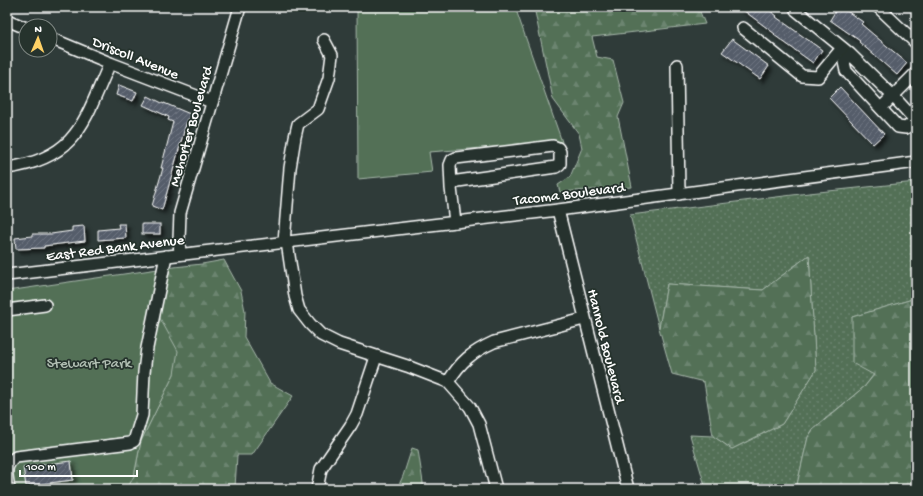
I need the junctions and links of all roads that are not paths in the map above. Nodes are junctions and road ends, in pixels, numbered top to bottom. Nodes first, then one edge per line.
1 (240, 7) edge
2 (879, 7) edge
3 (795, 8) edge
4 (7, 20) edge
5 (18, 25) edge
6 (743, 28) dead end
7 (324, 40) dead end
8 (58, 41) edge
9 (916, 43) edge
10 (846, 51) junction
11 (110, 63) junction
12 (677, 65) dead end
13 (916, 73) edge
14 (893, 96) junction
15 (212, 102) junction
16 (881, 108) junction
17 (916, 162) edge
18 (7, 168) edge
19 (451, 188) junction
20 (679, 194) junction
21 (558, 210) junction
22 (455, 222) junction
23 (285, 242) junction
24 (226, 249) joint
25 (180, 254) junction
26 (166, 256) junction
27 (7, 275) edge
28 (45, 305) dead end
29 (7, 310) edge
30 (584, 319) junction
31 (376, 357) junction
32 (448, 382) junction
33 (9, 489) edge
34 (316, 489) edge
35 (496, 489) edge
36 (628, 489) edge

1 - 15 street, Mehorter Boulevard
2 - 9 street
3 - 10 street
4 - 5 street
6 - 10 street
7 - 23 street
8 - 11 street, Driscoll Avenue
10 - 14 street
10 - 16 street
11 - 15 street, Driscoll Avenue
11 - 18 street
12 - 20 street
13 - 14 street
14 - 16 street
14 - 16 street
15 - 25 street, Mehorter Boulevard
17 - 20 street, Tacoma Boulevard
19 - 19 street
19 - 22 street
20 - 21 street, Tacoma Boulevard
21 - 22 street, Tacoma Boulevard
21 - 30 street, Hannold Boulevard
22 - 23 street, Tacoma Boulevard
23 - 24 street, Tacoma Boulevard
23 - 31 street
24 - 25 street, East Red Bank Avenue
25 - 26 street, East Red Bank Avenue
26 - 27 street, East Red Bank Avenue
26 - 33 street
28 - 29 street
30 - 32 street
30 - 36 street, Hannold Boulevard
31 - 32 street
31 - 34 street
32 - 35 street

